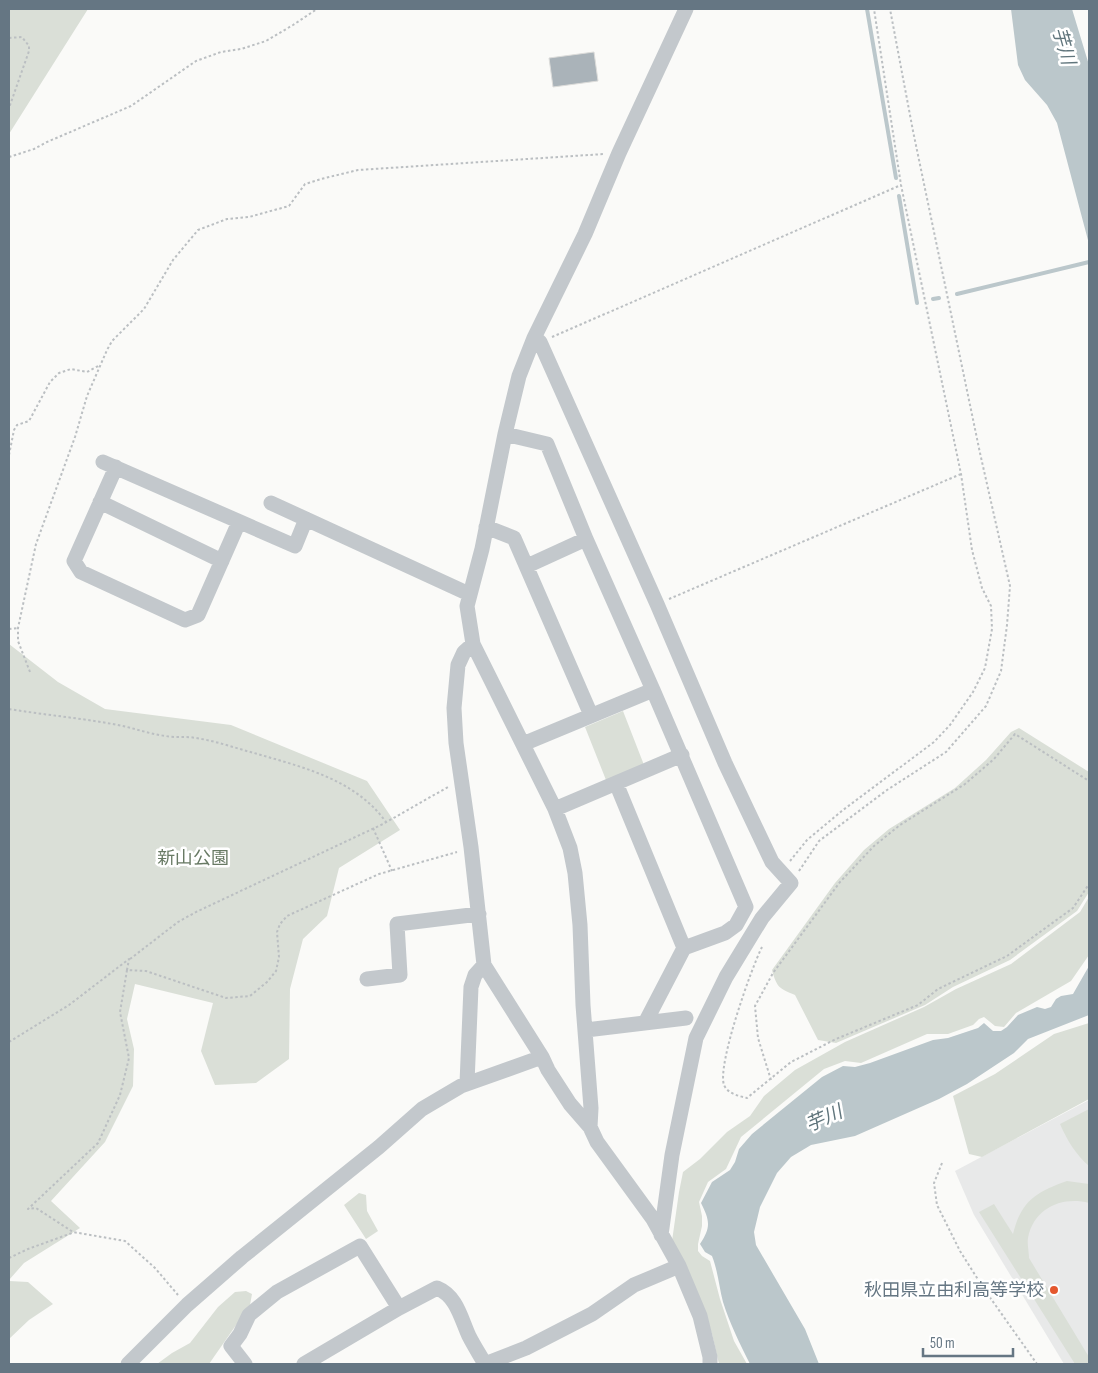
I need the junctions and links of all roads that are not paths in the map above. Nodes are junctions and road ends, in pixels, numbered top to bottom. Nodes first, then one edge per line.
1 (686, 9) edge
2 (537, 340) junction
3 (505, 434) junction
4 (100, 502) junction
5 (271, 503) dead end
6 (306, 519) junction
7 (239, 522) junction
8 (486, 527) junction
9 (586, 538) junction
10 (222, 561) junction
11 (527, 566) junction
12 (469, 594) junction
13 (473, 644) junction
14 (653, 690) junction
15 (591, 715) junction
16 (523, 744) junction
17 (682, 755) junction
18 (616, 783) junction
19 (555, 809) junction
20 (479, 914) junction
21 (684, 948) junction
22 (484, 965) junction
23 (367, 979) dead end
24 (686, 1018) dead end
25 (645, 1023) junction
26 (586, 1030) junction
27 (542, 1057) junction
28 (467, 1083) junction
29 (590, 1127) junction
30 (661, 1235) junction
31 (679, 1266) junction
32 (398, 1308) junction
33 (128, 1364) edge
34 (245, 1364) edge
35 (304, 1364) edge
36 (485, 1364) edge
37 (710, 1364) edge

1 - 2 street
2 - 3 street
2 - 30 street
3 - 8 street
3 - 9 street
4 - 7 street
4 - 10 street
4 - 10 street
5 - 6 street
6 - 7 street
6 - 12 street
7 - 10 street
8 - 11 street
8 - 12 street
9 - 11 street
9 - 14 street
11 - 15 street
12 - 13 street
13 - 16 street
13 - 20 street
14 - 15 street
14 - 17 street
15 - 16 street
16 - 19 street
17 - 18 street
17 - 21 street
18 - 19 street
18 - 21 street
19 - 26 street
20 - 22 street
20 - 23 street
21 - 25 street
22 - 27 street
22 - 28 street
24 - 25 street
25 - 26 street
26 - 29 street
27 - 28 street
27 - 29 street
28 - 33 street
29 - 30 street
30 - 31 street
31 - 36 street
31 - 37 street
32 - 34 street
32 - 35 street
32 - 36 street

